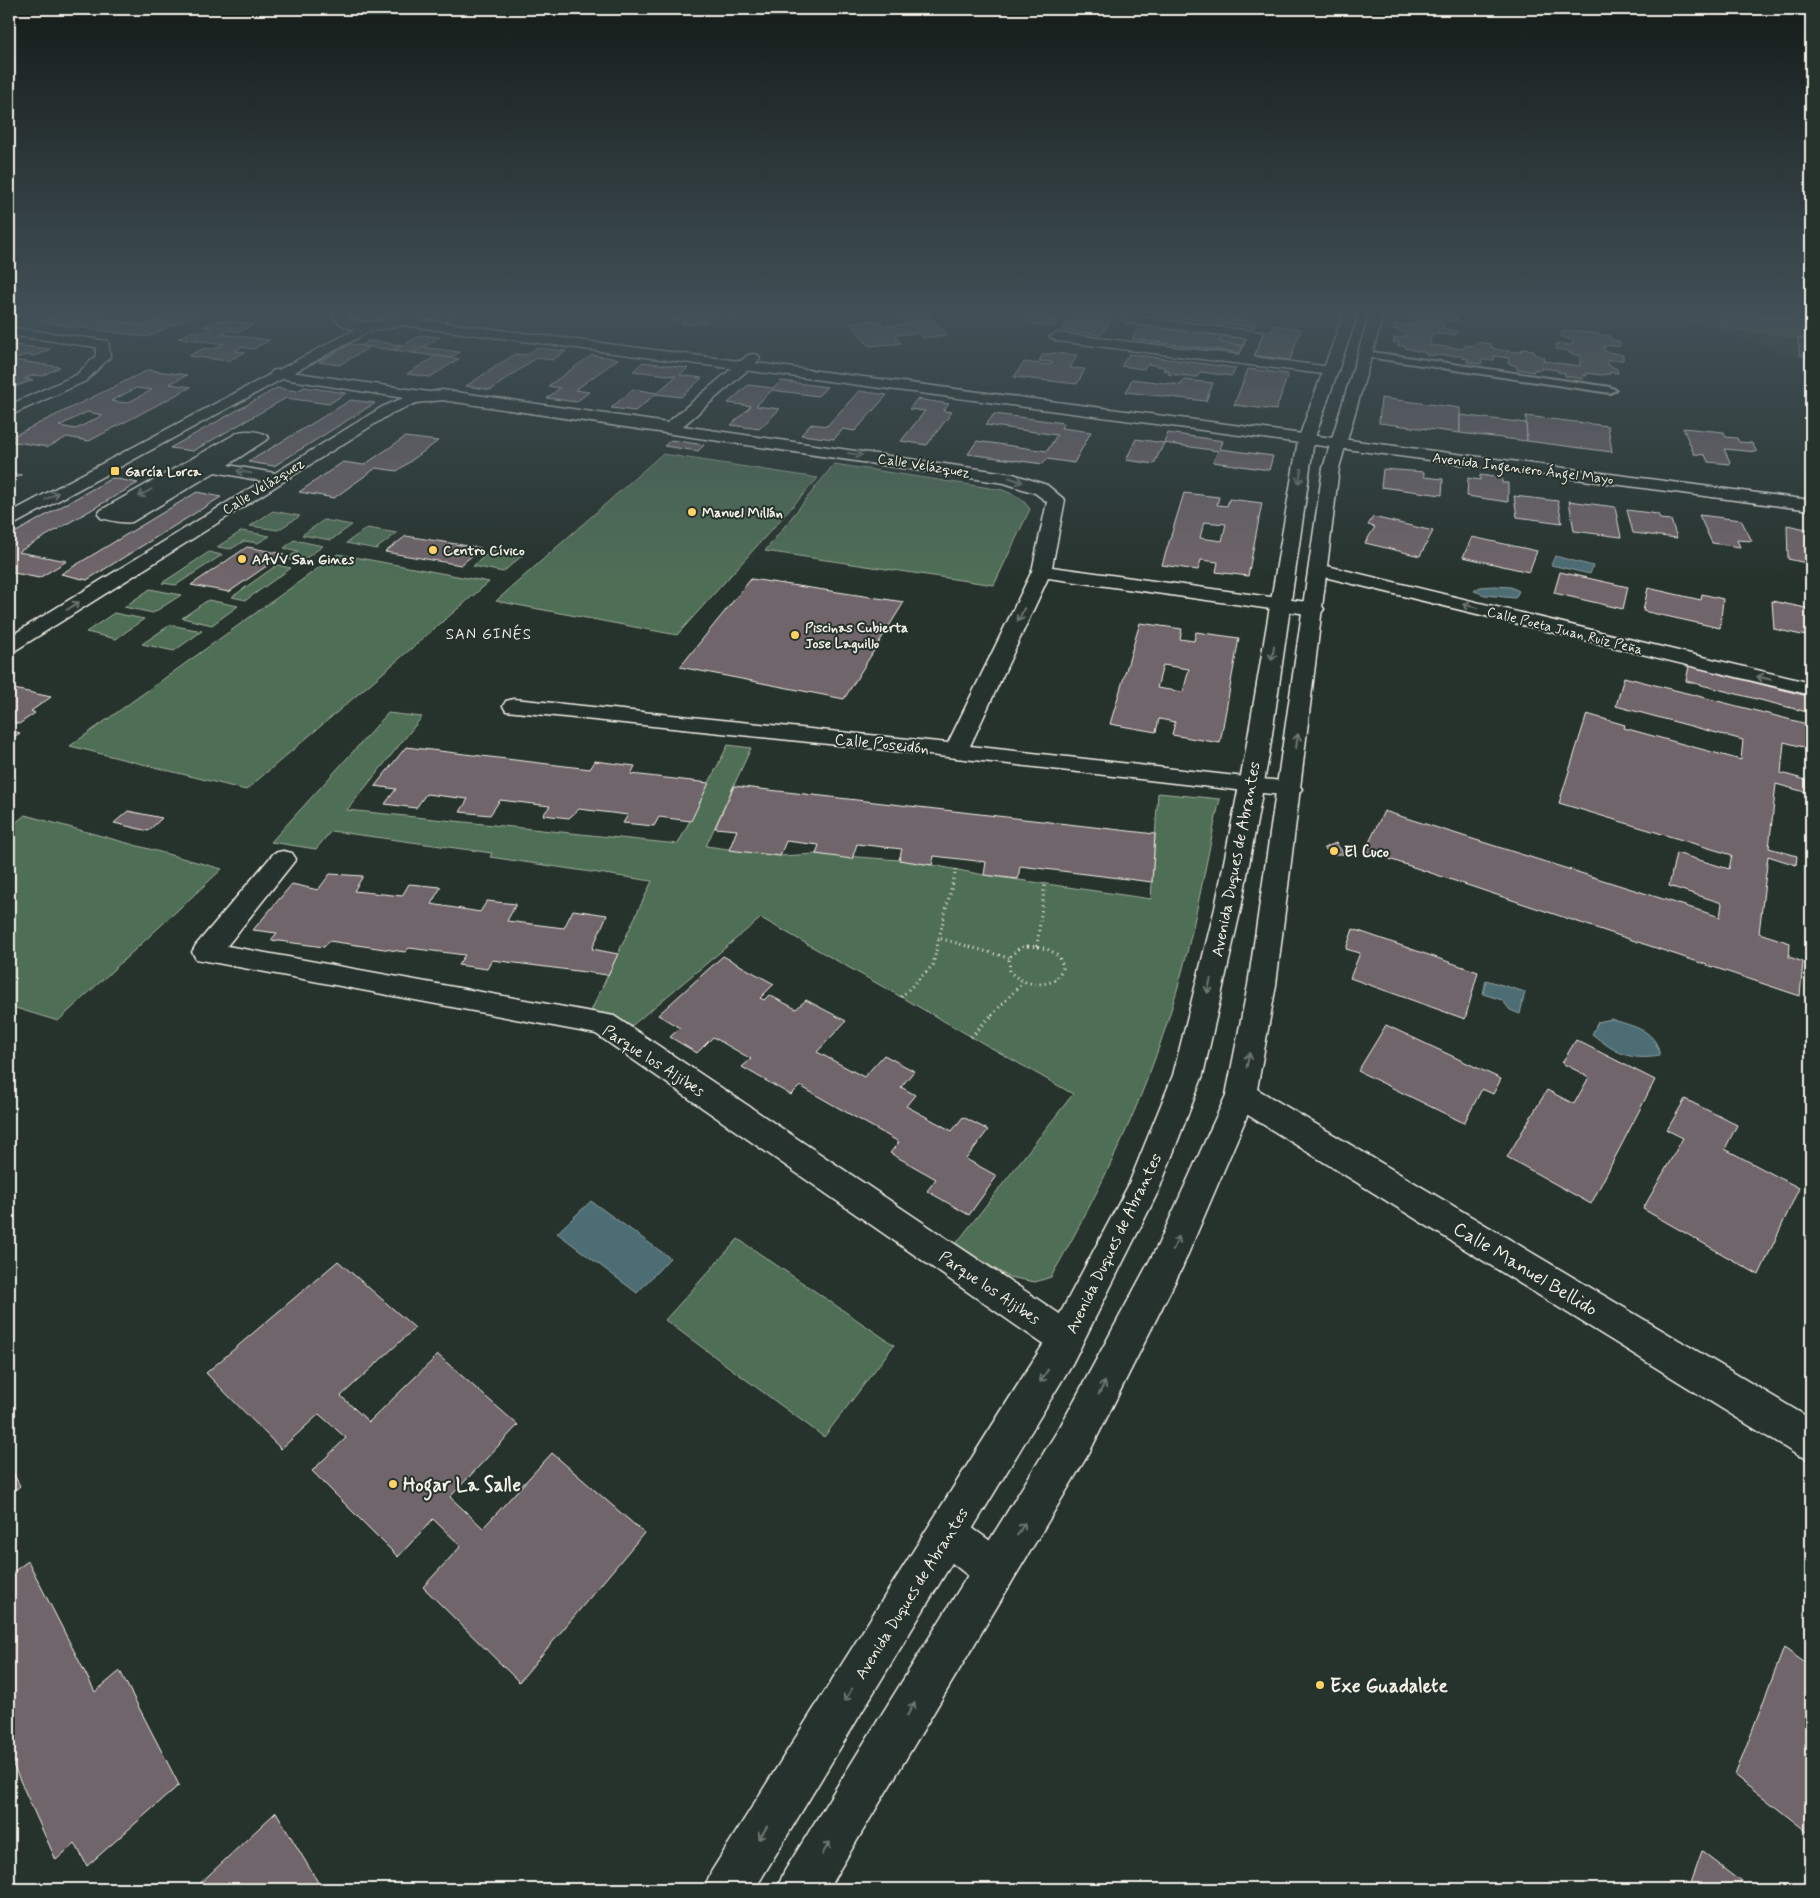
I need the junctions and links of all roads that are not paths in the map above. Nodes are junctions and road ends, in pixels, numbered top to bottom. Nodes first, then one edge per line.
1 (28, 402) edge
2 (201, 402) edge
3 (226, 402) edge
4 (407, 402) edge
5 (488, 402) edge
6 (702, 402) edge
7 (1056, 402) edge
8 (1320, 402) edge
9 (1350, 402) edge
10 (11, 409) edge
11 (671, 428) junction
12 (1308, 434) junction
13 (1338, 438) junction
14 (212, 467) junction
15 (194, 477) junction
16 (276, 478) junction
17 (258, 489) junction
18 (1811, 495) edge
19 (9, 504) edge
20 (1811, 505) edge
21 (9, 520) edge
22 (1042, 570) junction
23 (1319, 570) junction
24 (1280, 604) junction
25 (1314, 609) junction
26 (9, 620) edge
27 (9, 631) edge
28 (32, 632) junction
29 (9, 646) edge
30 (1811, 690) edge
31 (514, 706) dead end
32 (956, 751) junction
33 (1250, 784) junction
34 (1290, 789) junction
35 (282, 859) dead end
36 (1241, 1096) junction
37 (1066, 1339) junction
38 (1811, 1441) edge
39 (947, 1534) junction
40 (995, 1570) junction
41 (728, 1889) edge
42 (801, 1889) edge

1 - 10 street
2 - 19 street
21 -> 3 street
4 - 16 street, Calle Velázquez
5 - 11 street, Calle Velázquez
6 - 11 street
7 - 12 street, Avenida Ingeniero Ángel Mayo
8 - 12 street, Avenida Duques de Abrantes
9 - 13 street
11 -> 22 street, Calle Velázquez
12 - 13 street, Avenida Ingeniero Ángel Mayo
12 -> 24 street, Avenida Duques de Abrantes
13 - 18 street, Avenida Ingeniero Ángel Mayo
13 - 20 street, Avenida Ingeniero Ángel Mayo
13 - 23 street
14 - 15 street
14 -> 15 street
16 -> 14 street
15 - 17 street
16 - 17 street, Calle Velázquez
28 -> 17 street, Calle Velázquez
22 - 24 street
22 -> 32 street, Calle Velázquez
23 - 25 street
30 -> 23 street, Calle Poeta Juan Ruiz Peña
24 - 25 street
24 -> 33 street, Avenida Duques de Abrantes
34 -> 25 street
26 - 28 street
27 - 28 street
28 - 29 street, Calle Velázquez
31 - 32 street, Calle Poseidón
32 - 33 street, Calle Poseidón
33 - 34 street, Calle Poseidón
33 -> 37 street, Avenida Duques de Abrantes
36 -> 34 street
35 - 37 street, Parque los Aljibes
36 - 38 street, Calle Manuel Bellido
40 -> 36 street
37 -> 39 street, Avenida Duques de Abrantes
39 - 40 street
39 -> 41 street, Avenida Duques de Abrantes
42 -> 40 street

